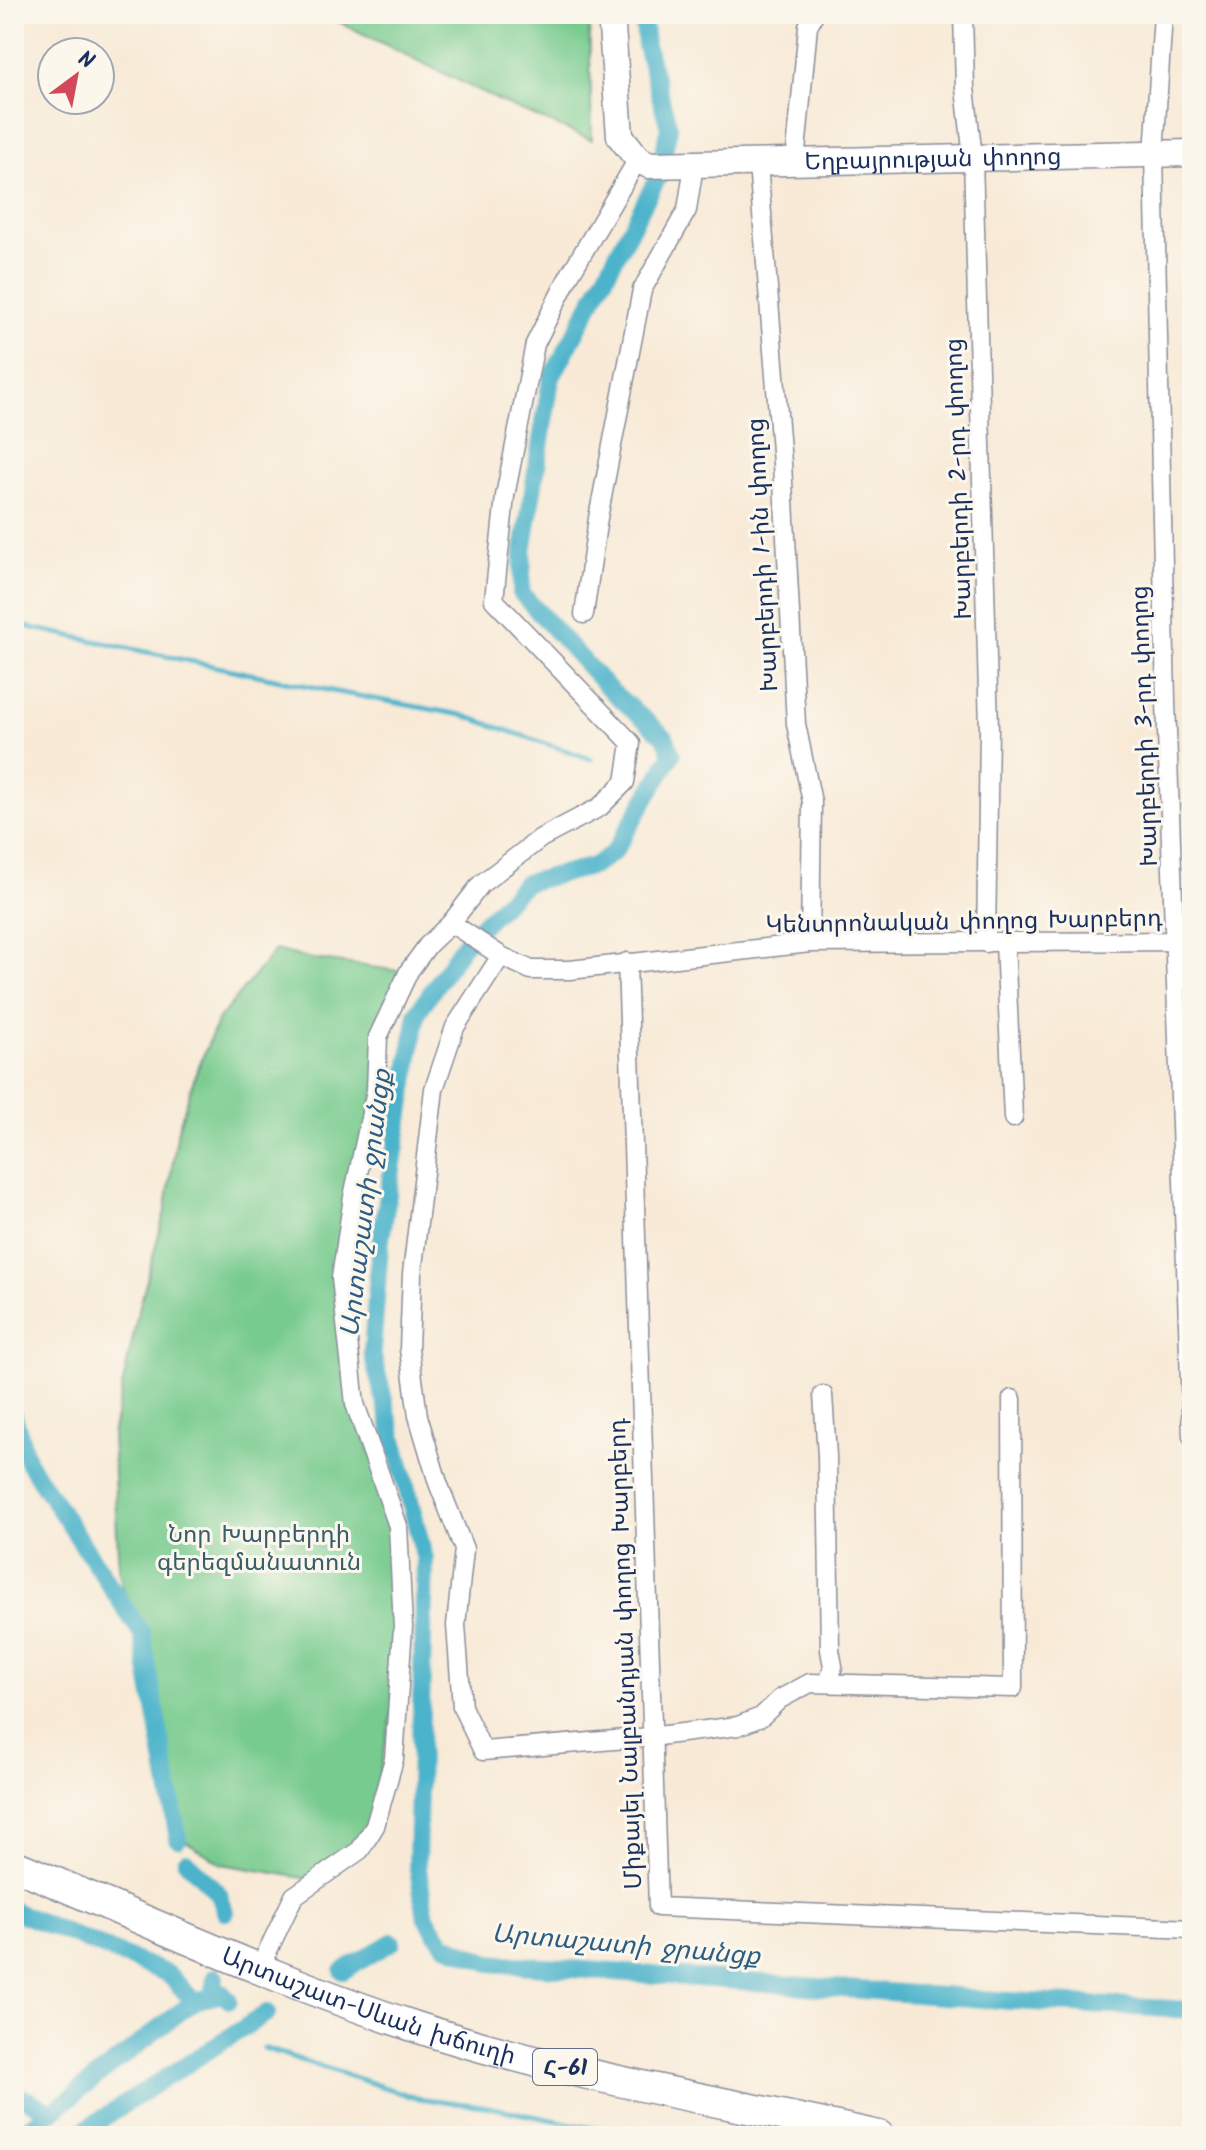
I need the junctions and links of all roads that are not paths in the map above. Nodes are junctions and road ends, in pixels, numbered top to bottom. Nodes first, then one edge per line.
1 (611, 14) edge
2 (814, 14) edge
3 (963, 14) edge
4 (1163, 14) edge
5 (1192, 153) edge
6 (1154, 154) junction
7 (973, 158) junction
8 (643, 162) junction
9 (795, 162) junction
10 (758, 164) junction
11 (684, 165) junction
12 (584, 614) dead end
13 (451, 923) junction
14 (1184, 942) edge
15 (810, 943) junction
16 (996, 943) junction
17 (501, 956) junction
18 (627, 962) junction
19 (1013, 1118) dead end
20 (823, 1395) dead end
21 (1012, 1399) dead end
22 (1192, 1436) edge
23 (829, 1682) junction
24 (650, 1737) junction
25 (14, 1865) edge
26 (1192, 1929) edge
27 (260, 1967) junction
28 (879, 2136) edge

1 - 8 street
2 - 9 street
3 - 7 street, Խարբերդի 2-րդ փողոց
4 - 6 street, Խարբերդի 3-րդ փողոց
5 - 6 street, Եղբայրության փողոց
6 - 7 street, Եղբայրության փողոց
6 - 14 street, Խարբերդի 3-րդ փողոց
7 - 9 street, Եղբայրության փողոց
7 - 16 street, Խարբերդի 2-րդ փողոց
8 - 11 street, Եղբայրության փողոց
8 - 13 street
9 - 10 street, Եղբայրության փողոց
10 - 11 street, Եղբայրության փողոց
10 - 15 street, Խարբերդի 1-ին փողոց
11 - 12 street
13 - 17 street, Կենտրոնական փողոց Խարբերդ
13 - 27 street
14 - 16 street, Կենտրոնական փողոց Խարբերդ
14 - 22 street, Խարբերդի 3-րդ փողոց
15 - 16 street, Կենտրոնական փողոց Խարբերդ
15 - 18 street, Կենտրոնական փողոց Խարբերդ
16 - 19 street, Խարբերդի 2-րդ փողոց
17 - 18 street, Կենտրոնական փողոց Խարբերդ
17 - 24 street
18 - 24 street, Միքայել Նալբանդյան փողոց Խարբերդ
20 - 23 street
21 - 23 street
23 - 24 street
24 - 26 street, Միքայել Նալբանդյան փողոց Խարբերդ
25 - 27 main road, Արտաշատ-Սևան խճուղի / Հ-61
27 - 28 main road, Արտաշատ-Սևան խճուղի / Հ-61

